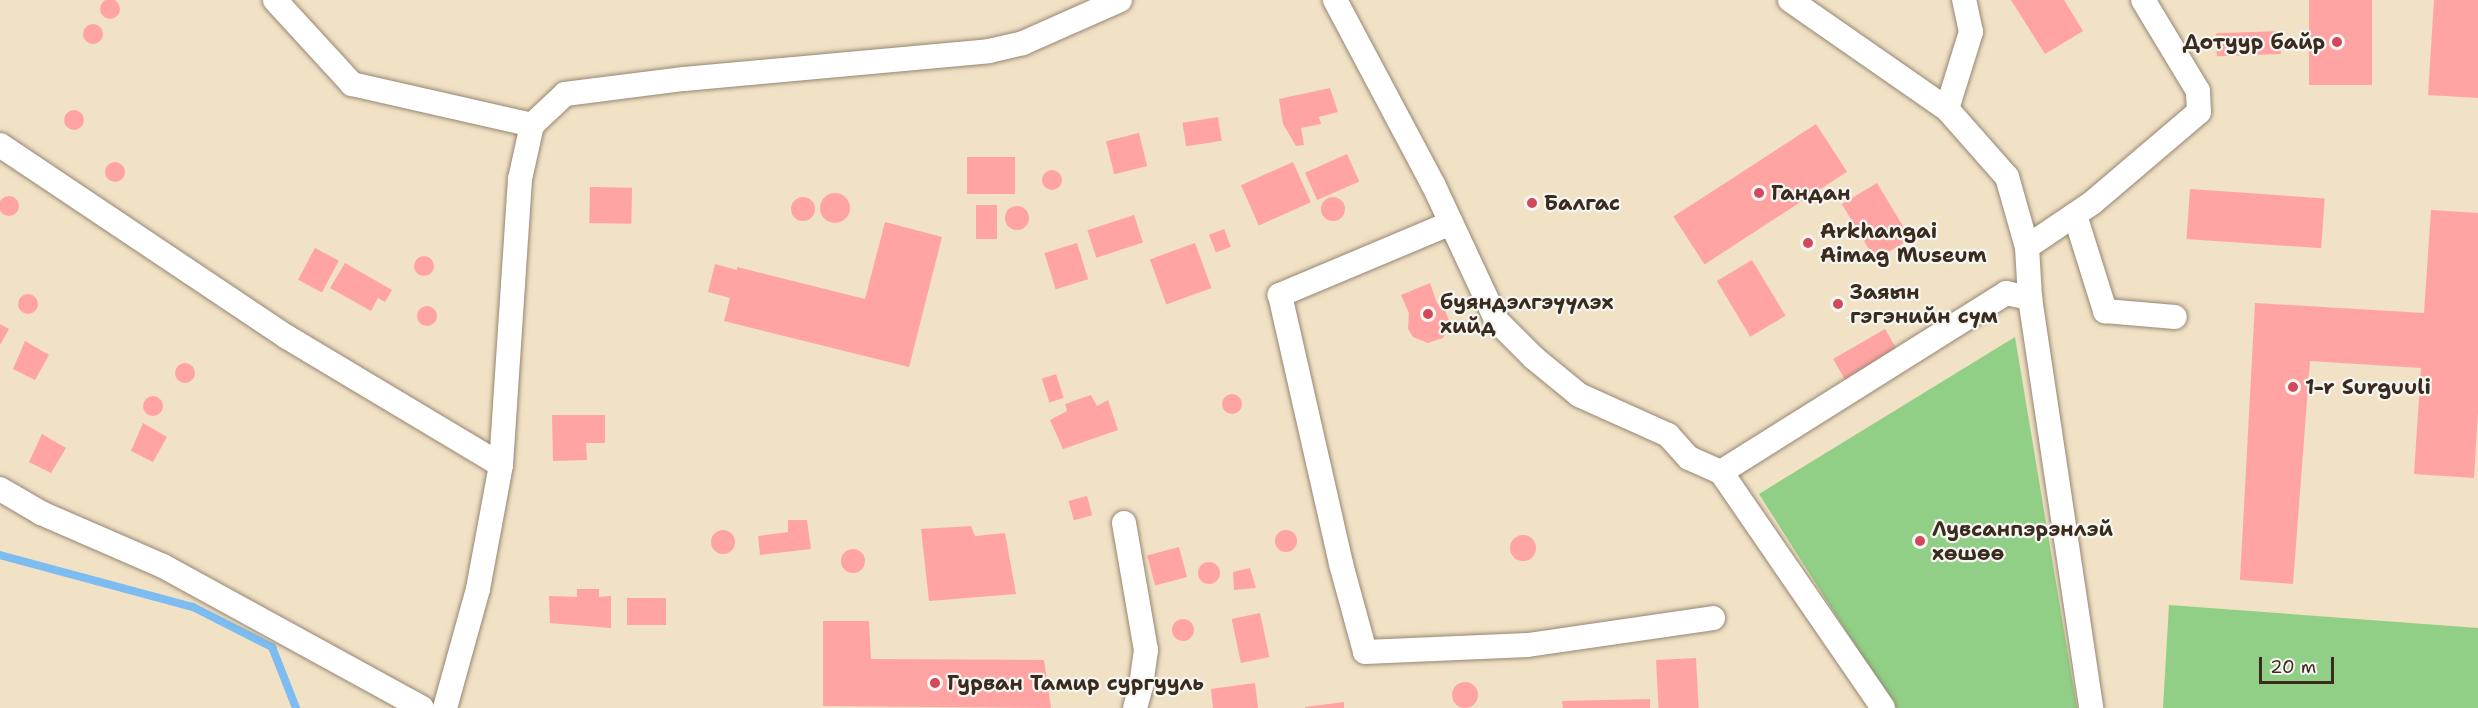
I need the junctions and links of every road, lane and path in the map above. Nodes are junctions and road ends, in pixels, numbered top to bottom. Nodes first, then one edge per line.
1 (274, 0) edge
2 (1120, 0) edge
3 (1335, 0) edge
4 (1790, 0) edge
5 (1964, 0) edge
6 (2144, 0) edge
7 (1947, 110) junction
8 (532, 125) junction
9 (0, 145) edge
10 (2074, 215) junction
11 (1451, 223) junction
12 (2027, 248) junction
13 (2030, 298) junction
14 (2175, 317) dead end
15 (501, 465) junction
16 (1721, 472) junction
17 (0, 489) edge
18 (1124, 523) dead end
19 (1713, 618) dead end
20 (422, 708) edge
21 (445, 708) edge
22 (1135, 708) edge
23 (1883, 708) edge
24 (2091, 708) edge

1 - 8 street
2 - 8 street
3 - 11 street
4 - 7 street
5 - 7 street
6 - 10 street
7 - 12 street
8 - 15 street
9 - 15 street
10 - 12 street
10 - 14 street
11 - 16 street
11 - 19 street
12 - 13 street
13 - 16 street
13 - 24 street
15 - 21 street
16 - 23 street
17 - 20 street
18 - 22 street

